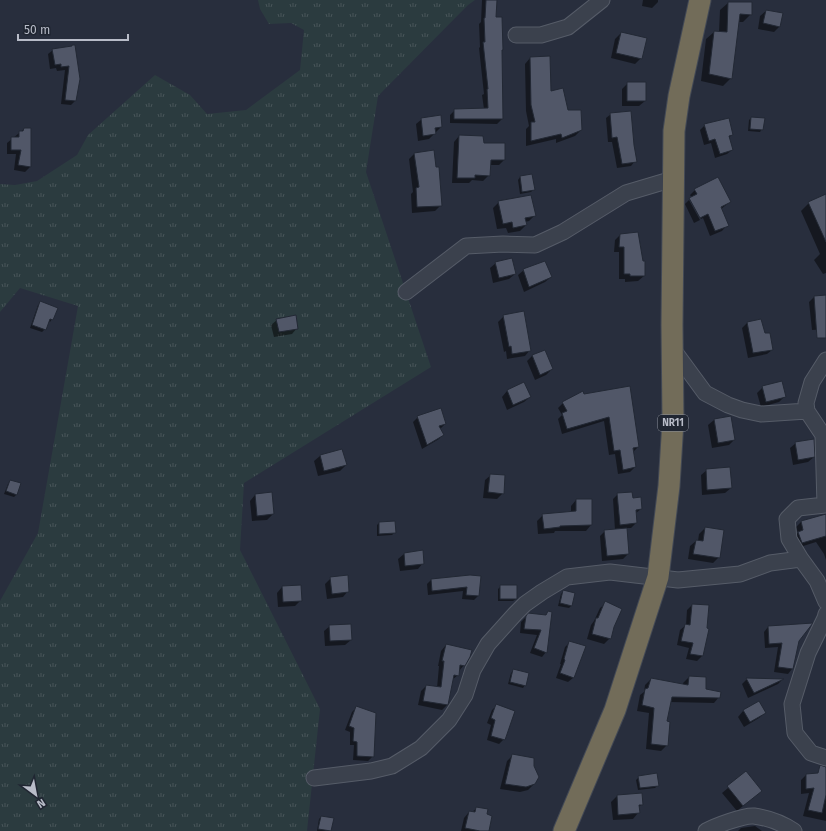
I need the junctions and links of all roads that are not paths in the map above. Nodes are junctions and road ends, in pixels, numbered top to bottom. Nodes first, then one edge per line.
1 (602, 0) edge
2 (700, 0) edge
3 (516, 35) dead end
4 (673, 179) junction
5 (406, 292) dead end
6 (672, 348) junction
7 (826, 360) edge
8 (807, 411) junction
9 (802, 559) junction
10 (658, 577) junction
11 (825, 599) edge
12 (826, 614) edge
13 (826, 758) edge
14 (314, 778) dead end
15 (564, 831) edge
16 (706, 831) edge
17 (794, 831) edge

1 - 3 street
2 - 4 highway, NR11
4 - 5 street
4 - 6 highway, NR11
6 - 8 street
6 - 10 highway, NR11
7 - 8 street
8 - 9 street
9 - 10 street
9 - 11 street
10 - 14 street
10 - 15 highway, NR11
12 - 13 street
16 - 17 street

